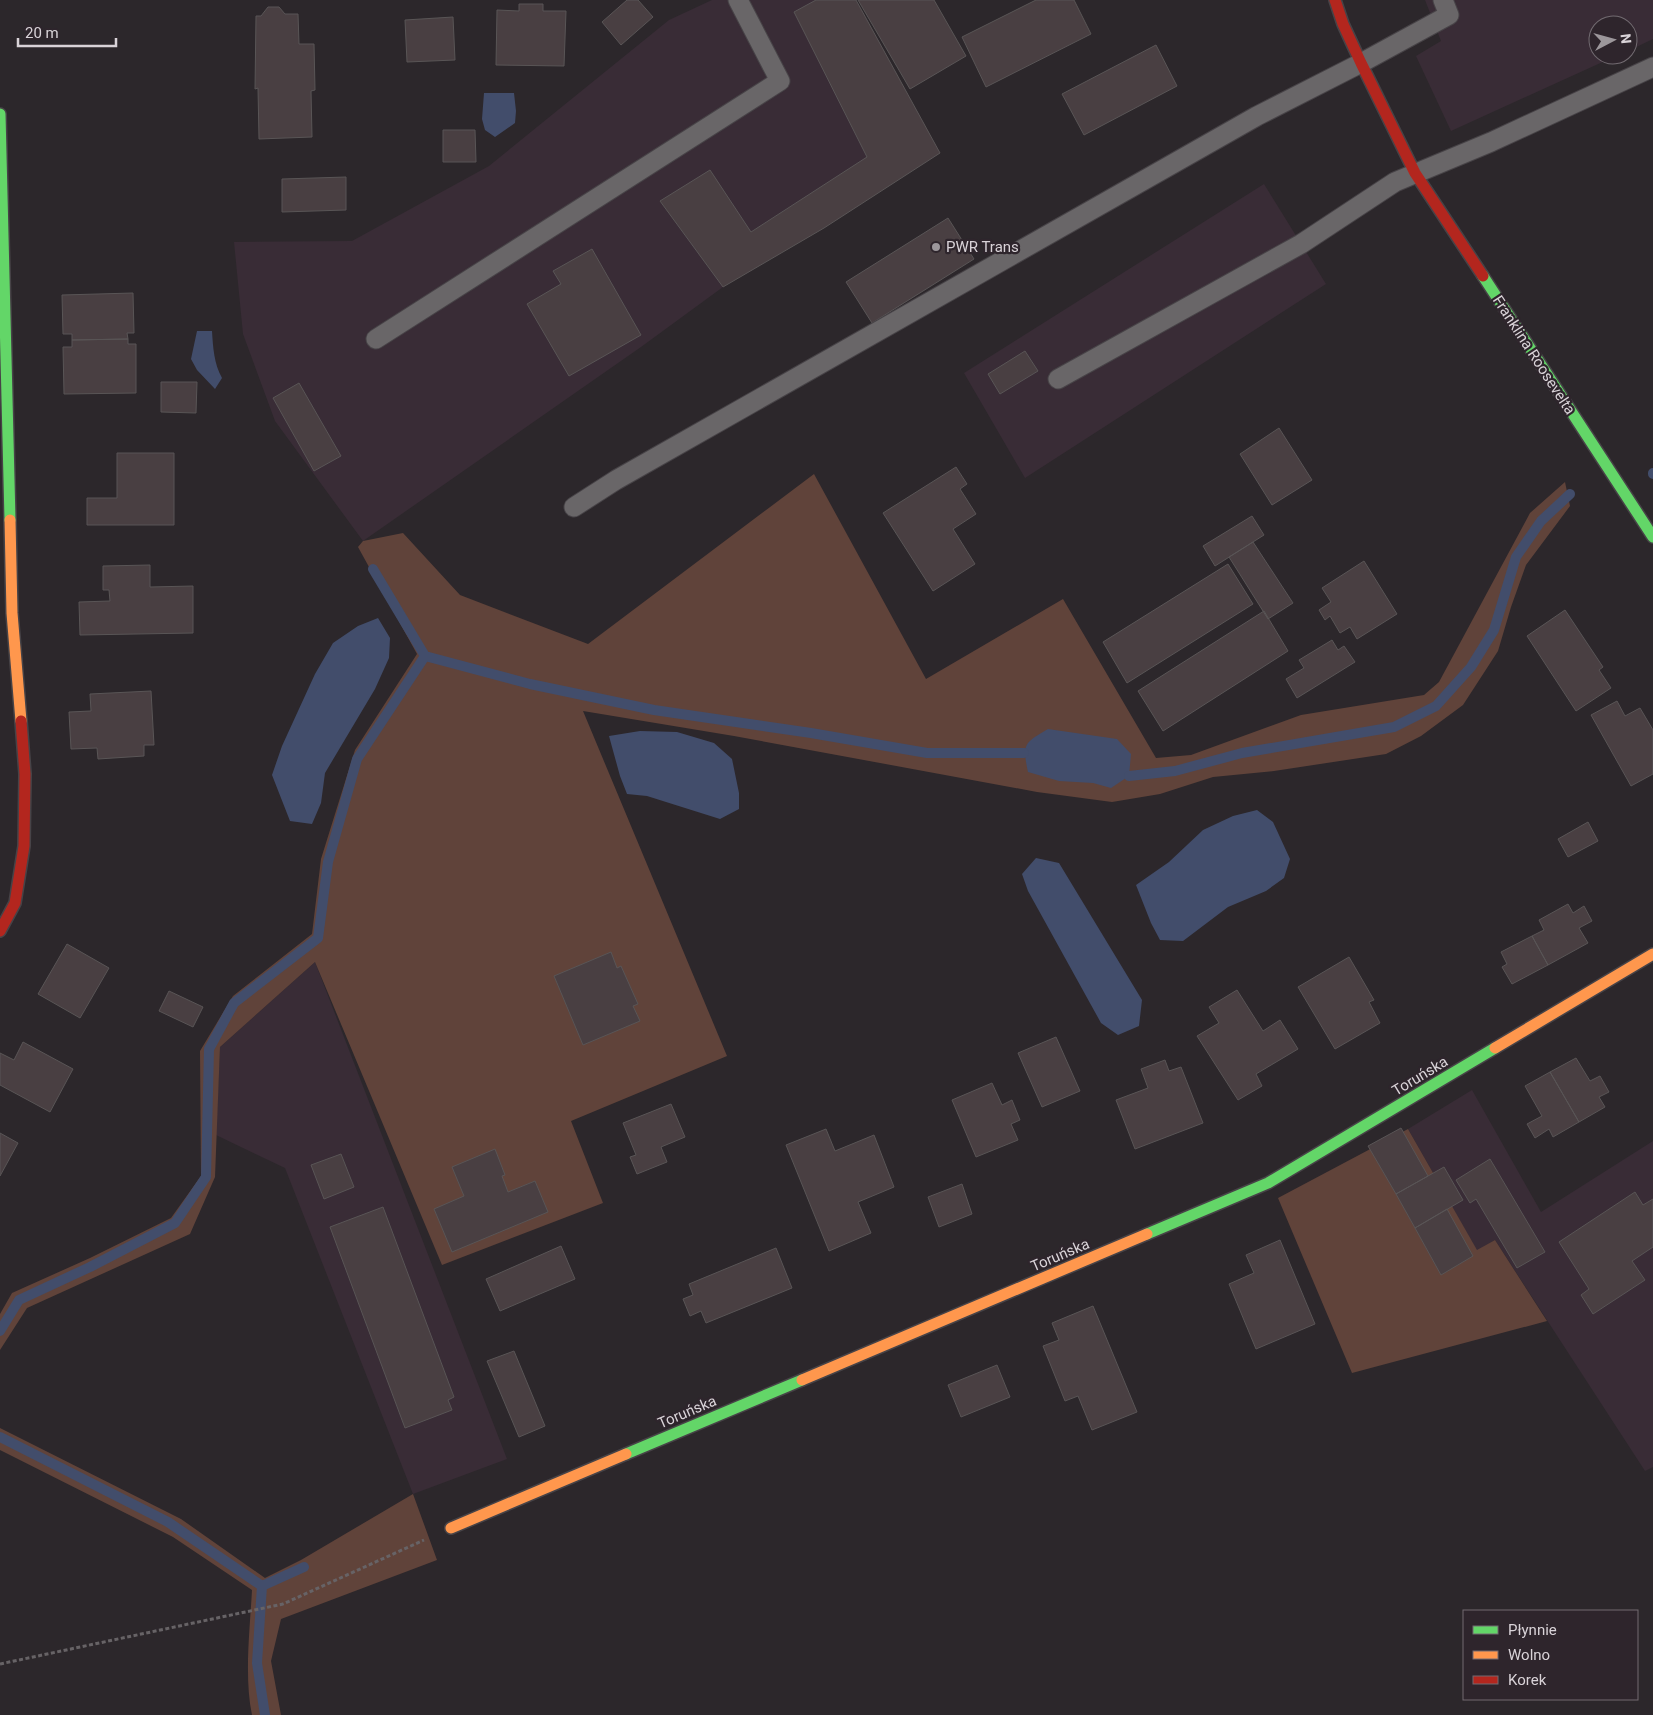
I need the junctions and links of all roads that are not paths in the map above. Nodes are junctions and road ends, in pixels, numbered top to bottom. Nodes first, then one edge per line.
1 (738, 0) edge
2 (1335, 0) edge
3 (1443, 0) edge
4 (1361, 63) junction
5 (1653, 67) edge
6 (0, 114) edge
7 (1415, 173) junction
8 (376, 339) dead end
9 (1058, 379) dead end
10 (574, 506) dead end
11 (1653, 537) edge
12 (0, 931) edge
13 (1653, 954) edge
14 (450, 1528) road end

1 - 8 lane
2 - 4 street, Franklina Roosevelta
3 - 4 lane
4 - 7 street, Franklina Roosevelta
4 - 10 lane
5 - 7 lane
6 - 12 street
7 - 9 lane
7 - 11 street, Franklina Roosevelta
13 - 14 street, Toruńska

